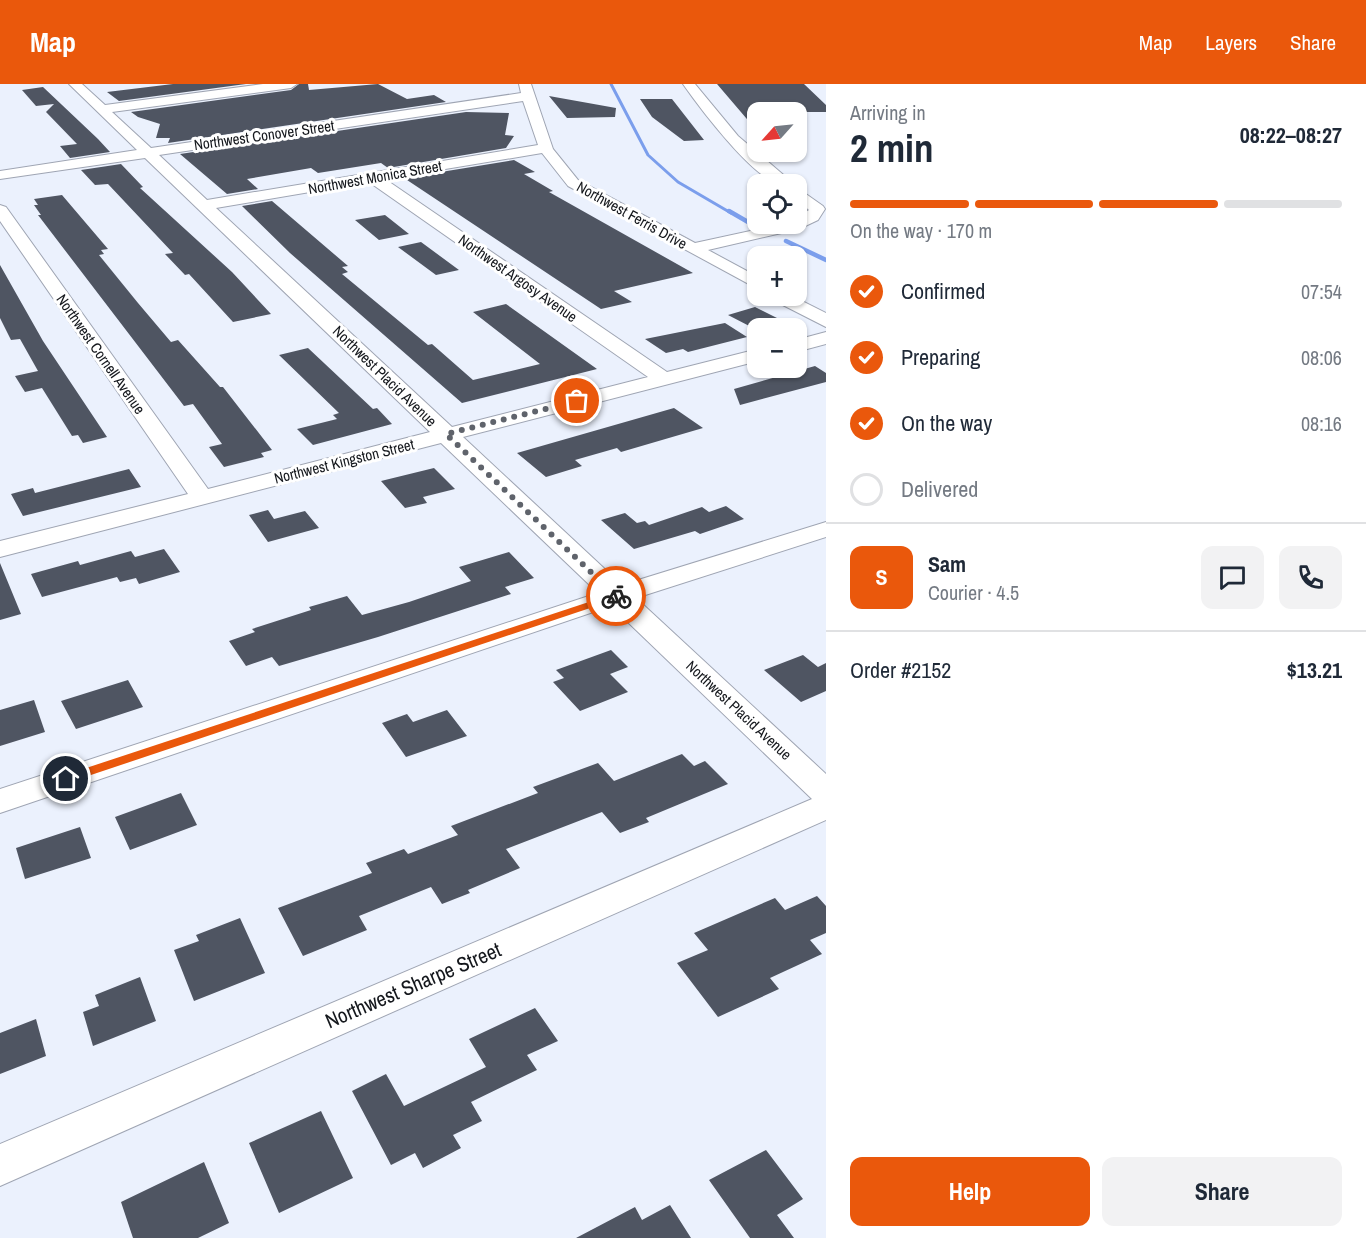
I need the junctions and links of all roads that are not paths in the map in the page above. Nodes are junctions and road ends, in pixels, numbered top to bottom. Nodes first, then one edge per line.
1 (75, 84) edge
2 (291, 84) edge
3 (689, 84) edge
4 (527, 90) edge
5 (102, 109) junction
6 (544, 148) junction
7 (147, 152) junction
8 (772, 174) edge
9 (0, 175) edge
10 (372, 177) junction
11 (807, 200) edge
12 (205, 205) junction
13 (0, 210) edge
14 (807, 219) edge
15 (757, 234) edge
16 (693, 248) junction
17 (747, 278) edge
18 (798, 306) edge
19 (826, 321) edge
20 (826, 338) edge
21 (807, 343) edge
22 (747, 358) edge
23 (664, 379) junction
24 (446, 434) junction
25 (202, 497) junction
26 (826, 529) edge
27 (0, 549) edge
28 (618, 596) junction
29 (826, 793) edge
30 (0, 801) edge
31 (826, 806) edge
32 (0, 1165) edge

1 - 5 street, Northwest Placid Avenue
2 - 5 street
3 - 8 street
4 - 6 street, Northwest Ferris Drive
4 - 7 street, Northwest Conover Street
5 - 7 street, Northwest Placid Avenue
6 - 10 street, Northwest Monica Street
6 - 16 street, Northwest Ferris Drive
7 - 9 street, Northwest Conover Street
7 - 12 street, Northwest Placid Avenue
10 - 12 street, Northwest Monica Street
10 - 23 street, Northwest Argosy Avenue
11 - 14 street
12 - 24 street, Northwest Placid Avenue
13 - 25 street, Northwest Cornell Avenue
15 - 16 street
16 - 17 street, Northwest Ferris Drive
18 - 19 street
20 - 21 street
22 - 23 street, Northwest Kingston Street
23 - 24 street, Northwest Kingston Street
24 - 25 street, Northwest Kingston Street
24 - 28 street, Northwest Placid Avenue
25 - 27 street, Northwest Kingston Street
26 - 28 street
28 - 29 street, Northwest Placid Avenue
28 - 30 street
31 - 32 street, Northwest Sharpe Street

